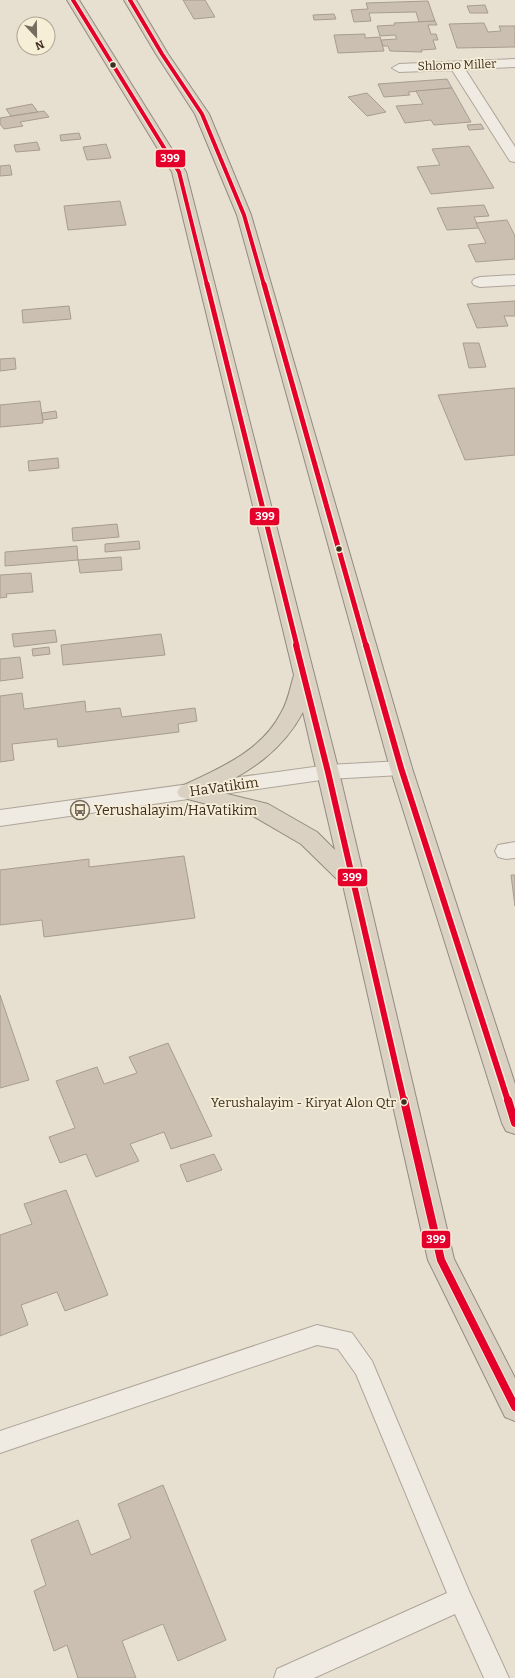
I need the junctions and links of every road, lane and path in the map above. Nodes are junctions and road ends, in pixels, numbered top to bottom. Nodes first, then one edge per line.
1 (73, 0) edge
2 (133, 2) edge
3 (515, 63) edge
4 (456, 65) junction
5 (398, 68) dead end
6 (515, 158) edge
7 (515, 280) edge
8 (480, 282) dead end
9 (304, 675) junction
10 (401, 768) junction
11 (328, 772) junction
12 (188, 792) junction
13 (0, 818) edge
14 (353, 882) junction
15 (515, 1123) edge
16 (515, 1407) edge
17 (0, 1442) edge
18 (460, 1599) junction
19 (286, 1678) edge
20 (497, 1678) edge

1 - 9 highway
2 - 10 highway
3 - 4 street, Shlomo Miller
4 - 5 street, Shlomo Miller
4 - 6 street
7 - 8 street
9 - 11 highway
9 - 12 highway
10 - 11 street, HaVatikim
10 - 15 highway
11 - 12 street, HaVatikim
11 - 14 highway
12 - 13 street, HaVatikim
12 - 14 highway
14 - 16 highway
17 - 18 lane
18 - 19 lane
18 - 20 lane

